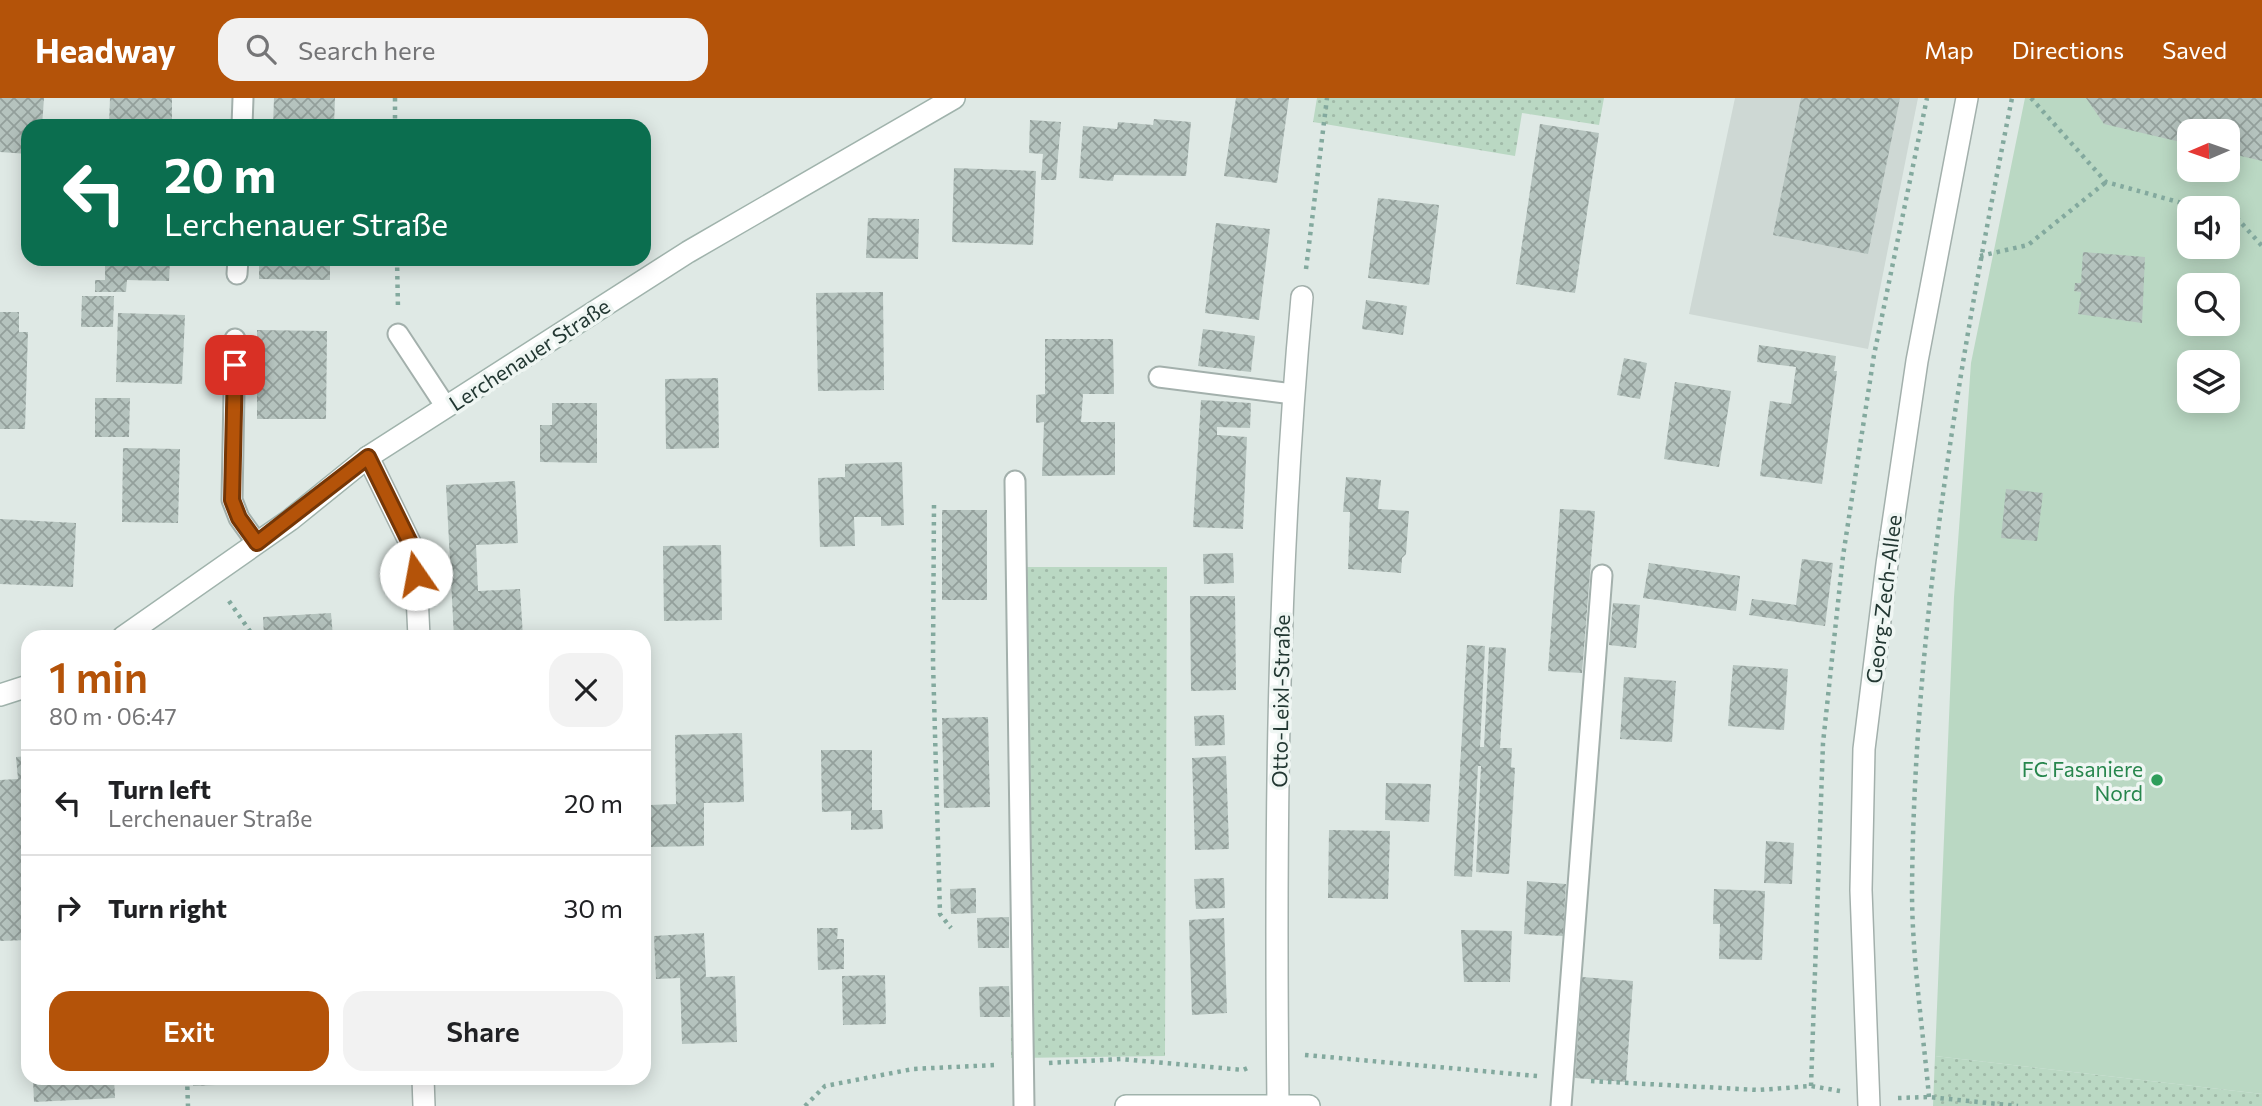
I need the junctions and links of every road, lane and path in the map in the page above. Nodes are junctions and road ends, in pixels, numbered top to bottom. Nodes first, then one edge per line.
1 (243, 98) edge
2 (395, 98) edge
3 (954, 98) edge
4 (1326, 98) edge
5 (1927, 98) edge
6 (1967, 98) edge
7 (2012, 98) edge
8 (2031, 98) edge
9 (242, 119) edge
10 (395, 119) edge
11 (2106, 182) junction
12 (2177, 202) edge
13 (2240, 221) edge
14 (2262, 246) edge
15 (1980, 256) junction
16 (397, 266) edge
17 (1302, 298) joint
18 (398, 334) joint
19 (235, 339) dead end
20 (1158, 377) dead end
21 (1293, 394) junction
22 (446, 407) junction
23 (368, 457) junction
24 (1015, 481) dead end
25 (934, 505) dead end
26 (257, 543) junction
27 (1602, 575) dead end
28 (229, 601) dead end
29 (133, 630) edge
30 (249, 630) edge
31 (419, 630) edge
32 (21, 688) edge
33 (0, 695) edge
34 (951, 928) dead end
35 (1277, 1056) junction
36 (1023, 1064) junction
37 (1563, 1078) junction
38 (187, 1085) edge
39 (423, 1085) edge
40 (1811, 1086) junction
41 (1928, 1097) junction
42 (1868, 1101) edge
43 (1278, 1105) edge
44 (188, 1106) edge
45 (424, 1106) edge
46 (805, 1106) edge
47 (1024, 1106) edge
48 (1126, 1106) edge
49 (1211, 1106) edge
50 (1309, 1106) edge
51 (1561, 1106) edge
52 (2018, 1106) edge

1 - 9 lane
2 - 10 path
3 - 22 street, Lerchenauer Straße
4 - 17 path
5 - 40 path
6 - 42 street, Georg-Zech-Allee
7 - 15 path
8 - 11 path
11 - 12 path
11 - 15 path
13 - 14 path
15 - 41 path
16 - 18 path
17 - 21 street, Otto-Leixl-Straße
18 - 22 lane
19 - 26 lane
20 - 21 lane
21 - 35 street, Otto-Leixl-Straße
22 - 23 street, Lerchenauer Straße
23 - 26 street, Lerchenauer Straße
23 - 31 street
24 - 36 lane
25 - 34 path
26 - 29 street, Lerchenauer Straße
27 - 37 lane
28 - 30 path
32 - 33 street
35 - 36 path
35 - 37 path
35 - 43 street, Otto-Leixl-Straße
36 - 46 path
36 - 47 lane
37 - 40 path
37 - 51 lane
38 - 44 path
39 - 45 street
40 - 42 path
41 - 42 path
41 - 52 path
43 - 49 street
43 - 50 street
48 - 49 street

